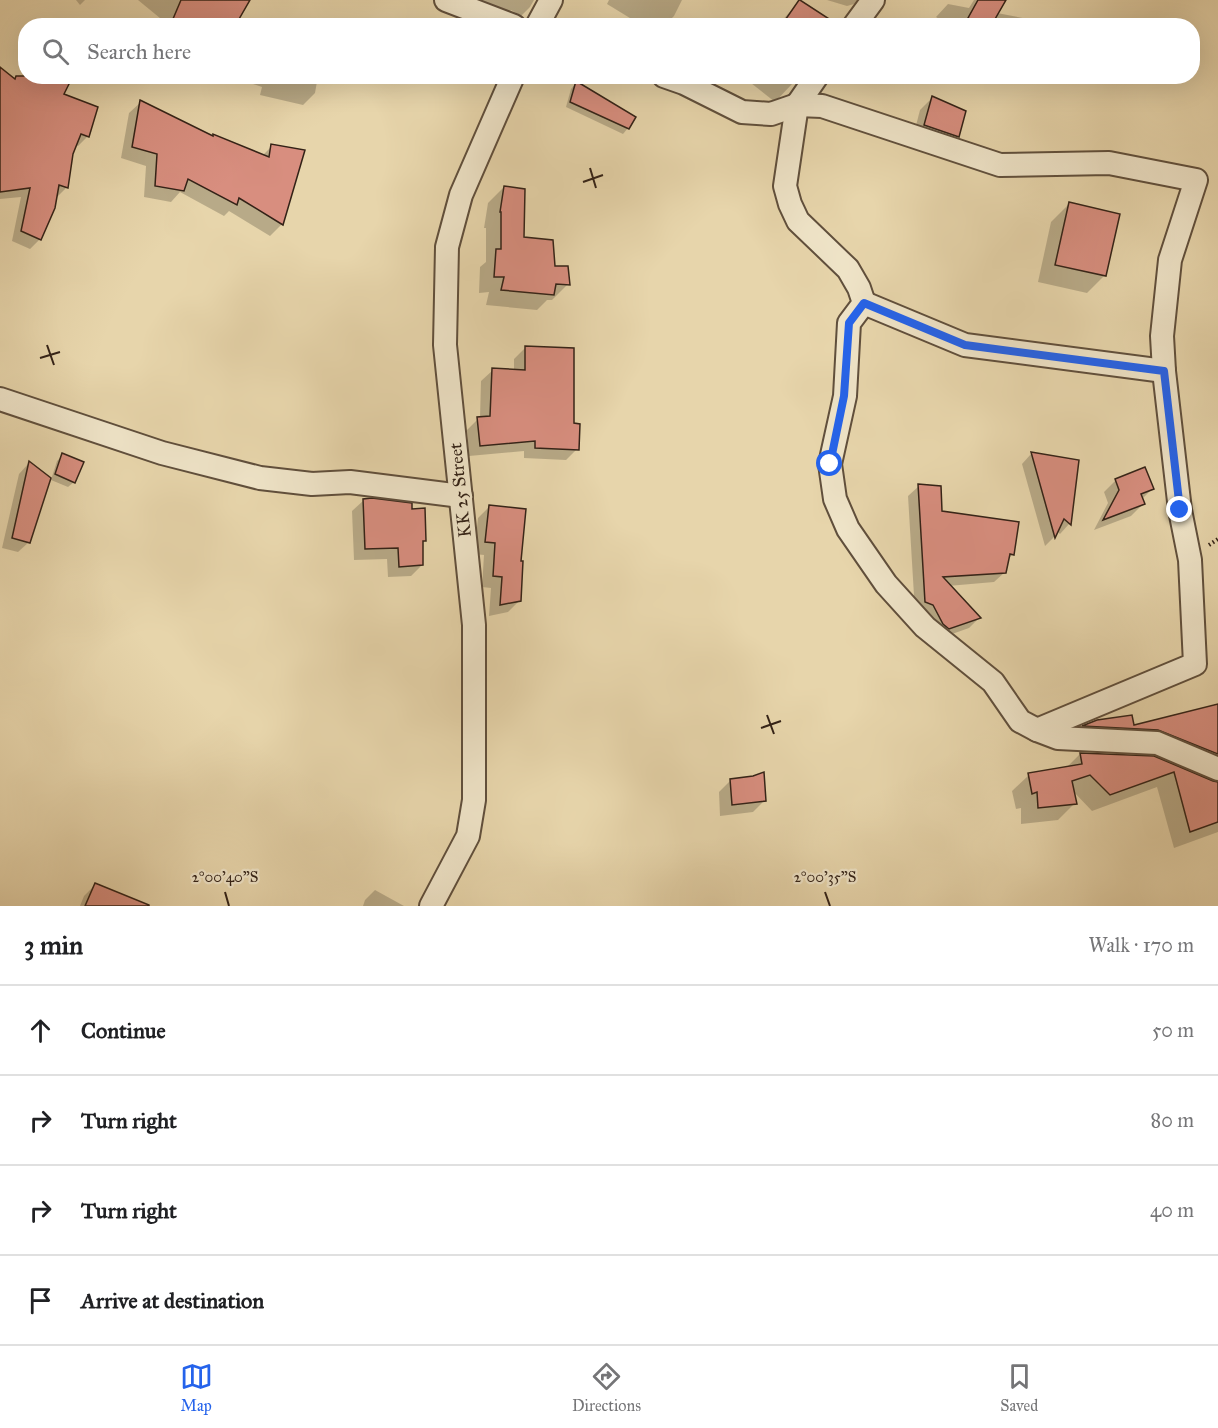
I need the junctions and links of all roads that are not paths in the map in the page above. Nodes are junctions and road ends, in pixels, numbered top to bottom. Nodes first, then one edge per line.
1 (446, 0) edge
2 (550, 0) edge
3 (873, 0) edge
4 (493, 18) edge
5 (541, 18) edge
6 (860, 18) edge
7 (510, 84) edge
8 (686, 84) edge
9 (811, 84) edge
10 (796, 105) junction
11 (864, 303) junction
12 (1164, 371) junction
13 (0, 399) edge
14 (460, 496) junction
15 (1037, 730) junction
16 (1218, 769) edge
17 (431, 906) edge

1 - 4 street
2 - 5 street
3 - 6 street
7 - 14 street, KK 25 Street
8 - 10 street
9 - 10 street
10 - 11 street
10 - 12 street
11 - 12 street
11 - 15 street
12 - 15 street
13 - 14 street
14 - 17 street, KK 25 Street
15 - 16 street

